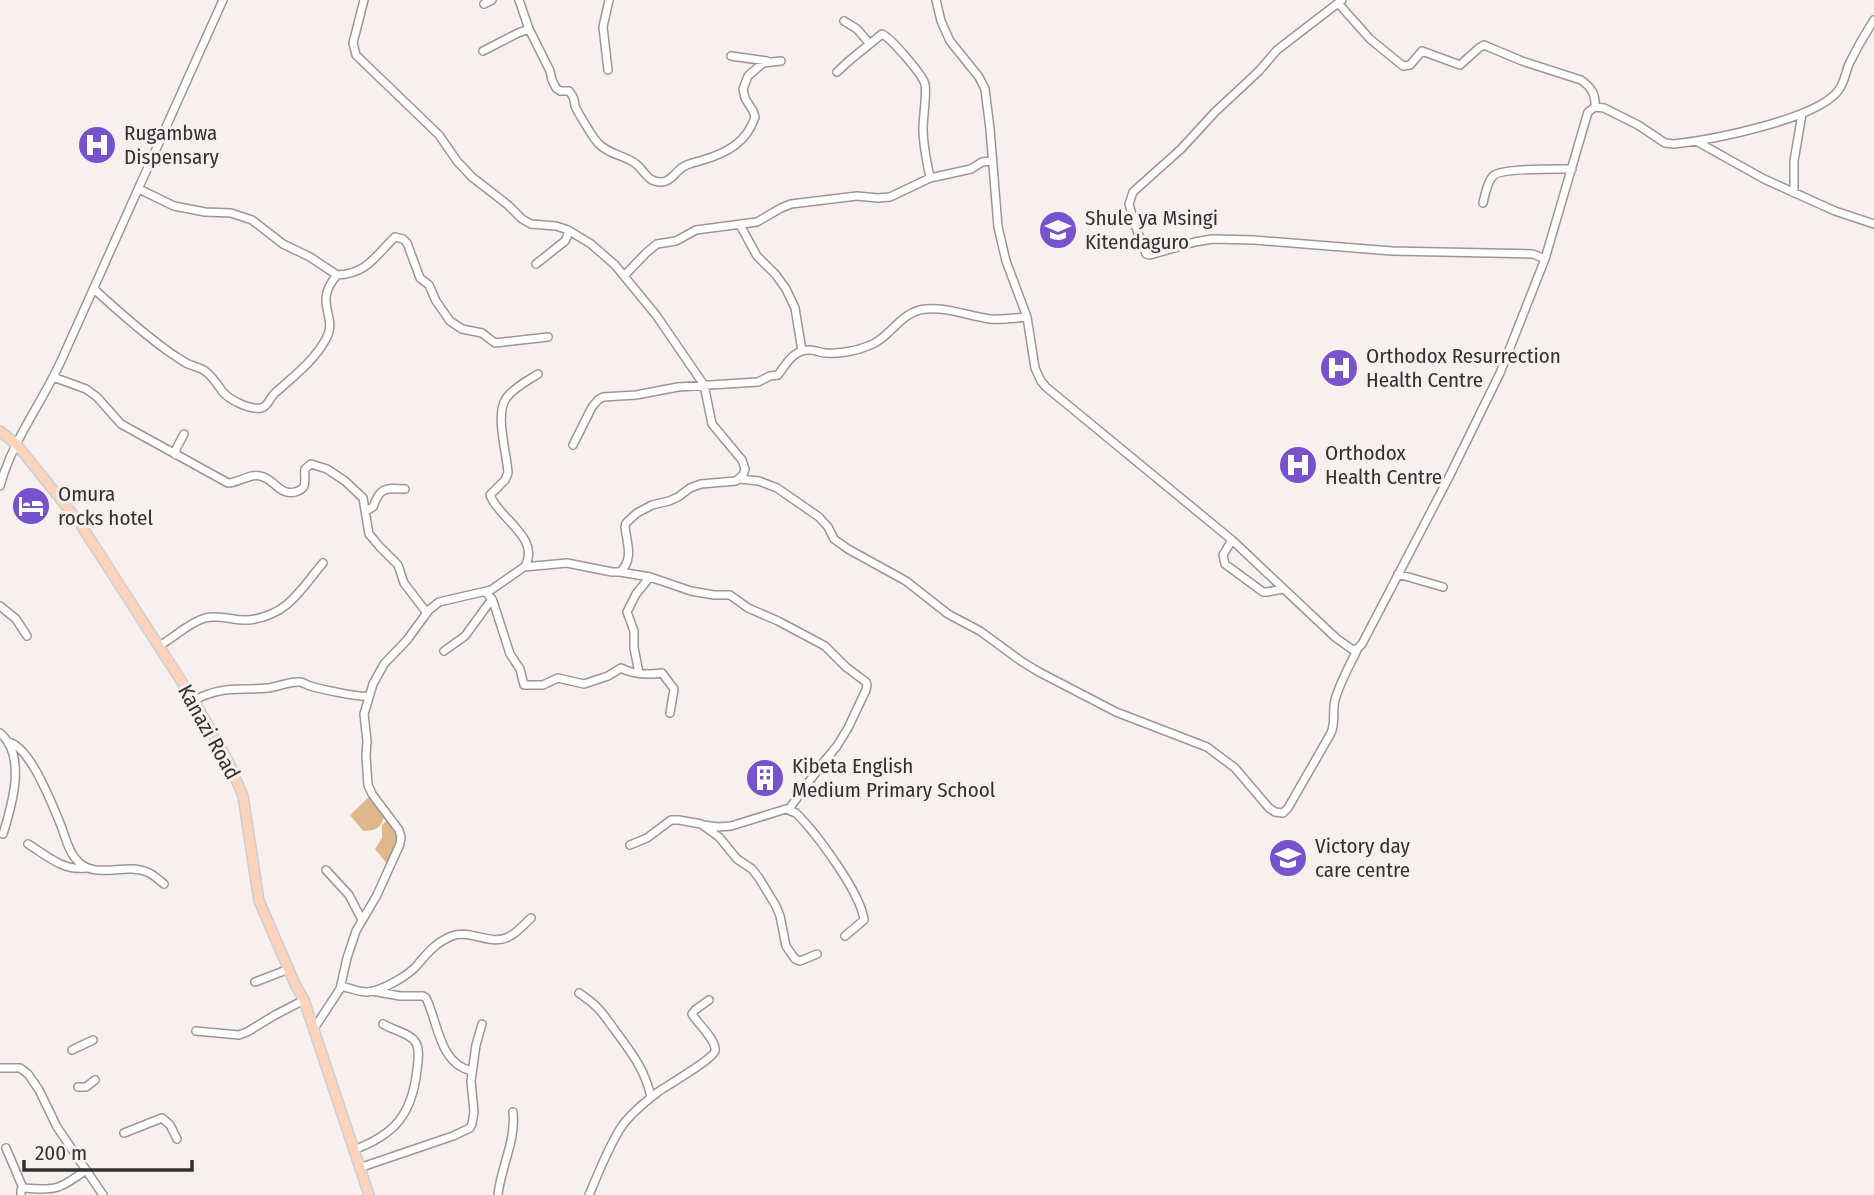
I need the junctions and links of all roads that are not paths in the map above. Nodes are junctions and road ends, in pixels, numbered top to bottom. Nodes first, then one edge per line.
1 (223, 0) edge
2 (364, 0) edge
3 (519, 0) edge
4 (609, 0) edge
5 (936, 0) edge
6 (1340, 1) edge
7 (1874, 20) edge
8 (844, 21) dead end
9 (529, 29) junction
10 (870, 44) junction
11 (483, 51) dead end
12 (731, 56) dead end
13 (768, 61) junction
14 (781, 61) dead end
15 (608, 70) dead end
16 (837, 72) dead end
17 (1595, 107) junction
18 (1802, 114) junction
19 (1695, 141) junction
20 (992, 161) junction
21 (1572, 169) junction
22 (930, 178) junction
23 (139, 190) junction
24 (1794, 193) junction
25 (1483, 203) dead end
26 (1874, 224) edge
27 (740, 225) junction
28 (568, 230) junction
29 (1545, 260) junction
30 (536, 264) dead end
31 (337, 275) junction
32 (624, 276) junction
33 (94, 289) junction
34 (1027, 317) junction
35 (548, 337) dead end
36 (802, 351) junction
37 (538, 373) dead end
38 (53, 377) junction
39 (704, 385) junction
40 (0, 431) edge
41 (184, 434) dead end
42 (17, 445) junction
43 (573, 445) dead end
44 (176, 455) junction
45 (740, 479) junction
46 (0, 486) edge
47 (405, 489) dead end
48 (366, 511) junction
49 (1232, 540) junction
50 (323, 563) dead end
51 (524, 567) junction
52 (620, 572) junction
53 (1398, 574) junction
54 (650, 577) junction
55 (1443, 587) dead end
56 (1283, 589) junction
57 (486, 592) junction
58 (492, 599) junction
59 (0, 606) edge
60 (427, 613) junction
61 (27, 636) dead end
62 (159, 646) junction
63 (1358, 648) junction
64 (444, 652) dead end
65 (639, 673) junction
66 (369, 696) junction
67 (193, 701) junction
68 (670, 713) dead end
69 (0, 733) edge
70 (8, 743) junction
71 (789, 809) junction
72 (701, 824) junction
73 (4, 834) dead end
74 (27, 844) dead end
75 (630, 845) dead end
76 (86, 868) junction
77 (326, 870) dead end
78 (164, 884) dead end
79 (531, 918) dead end
80 (362, 919) junction
81 (845, 936) dead end
82 (817, 954) dead end
83 (289, 969) junction
84 (256, 982) dead end
85 (341, 986) junction
86 (371, 991) junction
87 (579, 993) dead end
88 (304, 1000) junction
89 (709, 1000) dead end
90 (383, 1024) dead end
91 (482, 1024) dead end
92 (313, 1030) junction
93 (196, 1031) dead end
94 (93, 1040) dead end
95 (72, 1050) dead end
96 (0, 1068) edge
97 (472, 1071) junction
98 (95, 1080) dead end
99 (78, 1087) dead end
100 (651, 1097) junction
101 (513, 1112) dead end
102 (124, 1133) dead end
103 (177, 1139) dead end
104 (6, 1148) dead end
105 (354, 1150) junction
106 (359, 1168) junction
107 (86, 1170) junction
108 (22, 1192) edge
109 (103, 1195) edge
110 (369, 1195) edge
111 (498, 1195) edge
112 (589, 1195) edge

1 - 23 street
2 - 28 street
3 - 9 street
4 - 15 street
5 - 20 street
6 - 17 street
6 - 29 street
7 - 18 street
8 - 10 street
9 - 11 street
9 - 13 street
10 - 16 street
10 - 22 street
12 - 13 street
13 - 14 street
17 - 19 street
17 - 21 street
18 - 19 street
18 - 24 street
19 - 24 street
20 - 22 street
20 - 34 street
21 - 25 street
21 - 29 street
22 - 27 street
23 - 31 street
23 - 33 street
24 - 26 street
27 - 32 street
27 - 36 street
28 - 30 street
28 - 32 street
29 - 53 street
31 - 33 street
31 - 35 street
32 - 39 street
33 - 38 street
34 - 36 street
34 - 49 street
36 - 39 street
37 - 51 street
38 - 42 street
38 - 44 street
39 - 43 street
39 - 45 street
40 - 42 main road, Kanazi Road
41 - 44 street
42 - 46 street
42 - 62 main road, Kanazi Road
44 - 48 street
45 - 52 street
45 - 63 street
47 - 48 street
48 - 60 street
49 - 56 street
49 - 56 street
50 - 62 street
51 - 52 street
51 - 57 street
52 - 54 street
53 - 55 street
53 - 63 street
54 - 65 street
54 - 71 street
56 - 63 street
57 - 58 street
57 - 60 street
58 - 64 street
58 - 65 street
59 - 61 street
60 - 66 street
62 - 67 main road, Kanazi Road
65 - 68 street
66 - 67 street
66 - 80 street
67 - 83 main road, Kanazi Road
69 - 70 street
70 - 73 street
70 - 76 street
71 - 72 street
71 - 81 street
72 - 75 street
72 - 82 street
74 - 76 street
76 - 78 street
77 - 80 street
79 - 86 street
80 - 85 street
83 - 84 street
83 - 88 main road, Kanazi Road
85 - 86 street
85 - 92 street
86 - 97 street
87 - 100 street
88 - 92 main road, Kanazi Road
88 - 93 street
89 - 100 street
90 - 105 street
91 - 97 street
92 - 105 main road, Kanazi Road
94 - 95 street
96 - 107 street
97 - 106 street
98 - 99 street
100 - 112 street
101 - 111 street
102 - 103 street
104 - 108 street
105 - 106 main road, Kanazi Road
106 - 110 main road, Kanazi Road
107 - 108 street
107 - 109 street

